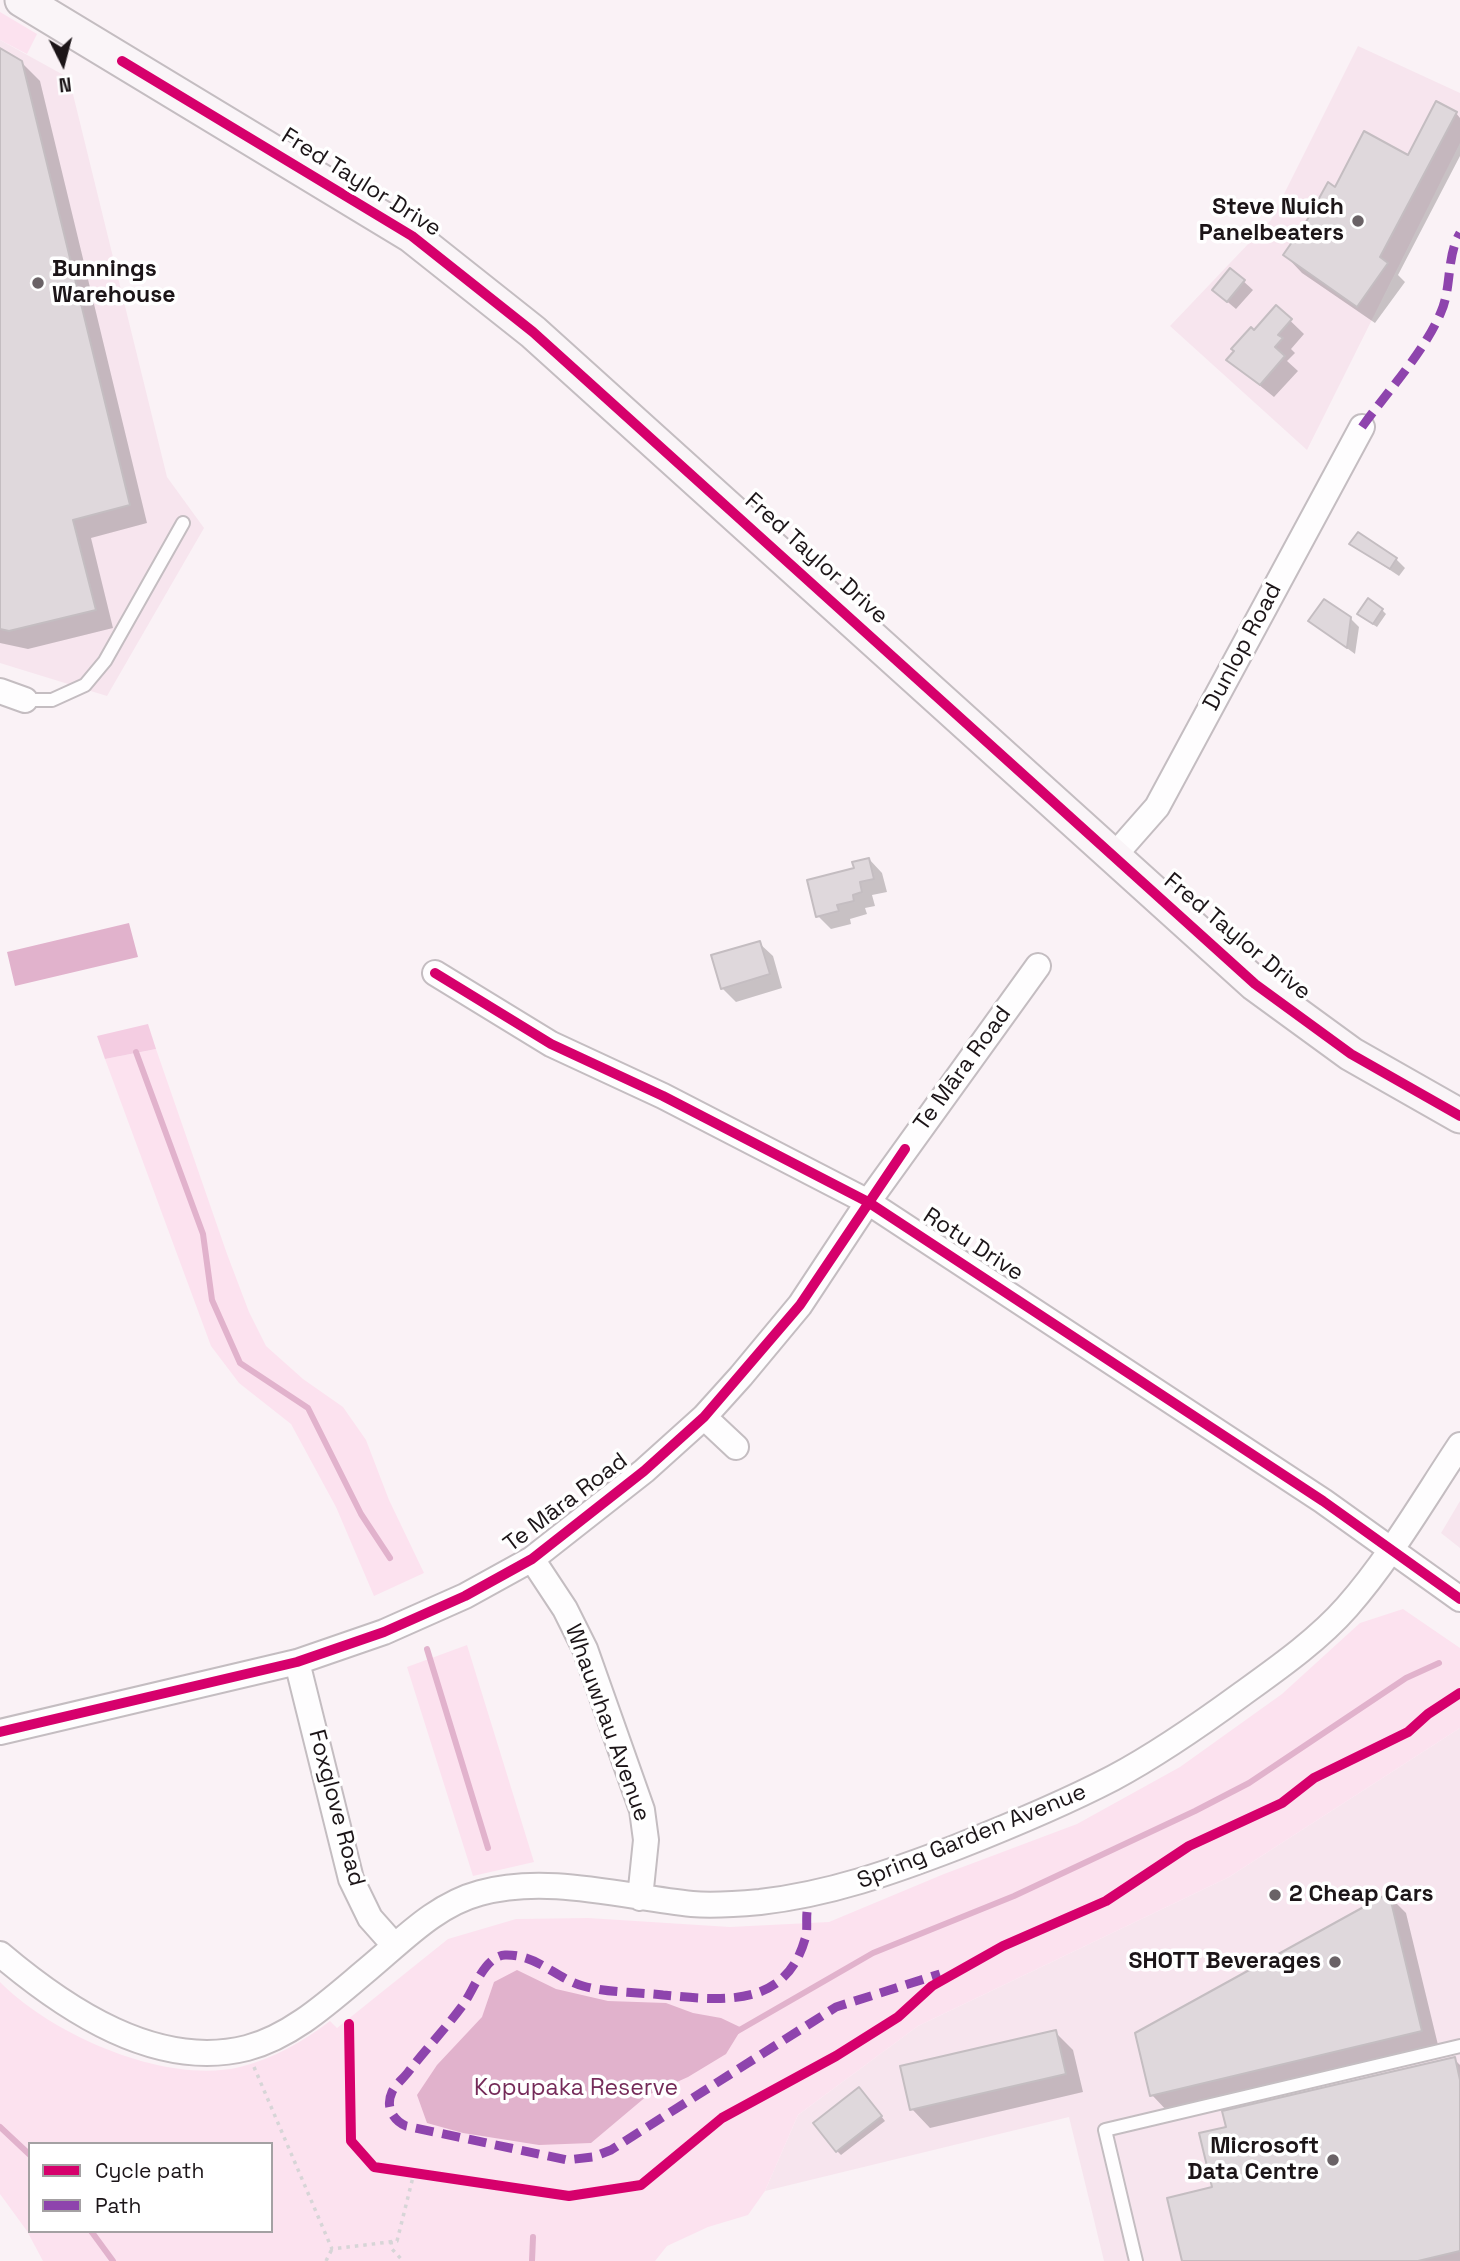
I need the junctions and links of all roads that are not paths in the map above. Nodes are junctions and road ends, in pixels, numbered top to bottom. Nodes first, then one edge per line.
1 (22, 0) edge
2 (1362, 427) dead end
3 (183, 523) dead end
4 (0, 691) edge
5 (25, 700) joint
6 (1113, 858) junction
7 (1038, 966) dead end
8 (435, 973) dead end
9 (1460, 1116) edge
10 (868, 1202) junction
11 (704, 1417) junction
12 (1460, 1446) edge
13 (736, 1447) dead end
14 (1391, 1549) junction
15 (532, 1559) junction
16 (1460, 1599) edge
17 (297, 1662) junction
18 (0, 1732) edge
19 (640, 1898) junction
20 (394, 1945) junction
21 (0, 1954) edge
22 (1460, 2046) edge
23 (1136, 2261) edge

1 - 6 main road, Fred Taylor Drive
2 - 6 street, Dunlop Road
3 - 5 lane
4 - 5 street
6 - 9 main road, Fred Taylor Drive
7 - 10 street, Te Māra Road
8 - 10 street, Rotu Drive
10 - 11 street, Te Māra Road
10 - 14 street, Rotu Drive
11 - 13 street
11 - 15 street, Te Māra Road
12 - 14 street, Spring Garden Avenue
14 - 16 street, Rotu Drive
14 - 19 street, Spring Garden Avenue
15 - 17 street, Te Māra Road
15 - 19 street, Whauwhau Avenue
17 - 18 street, Te Māra Road
17 - 20 street, Foxglove Road
19 - 20 street, Spring Garden Avenue
20 - 21 street, Spring Garden Avenue
22 - 23 lane

